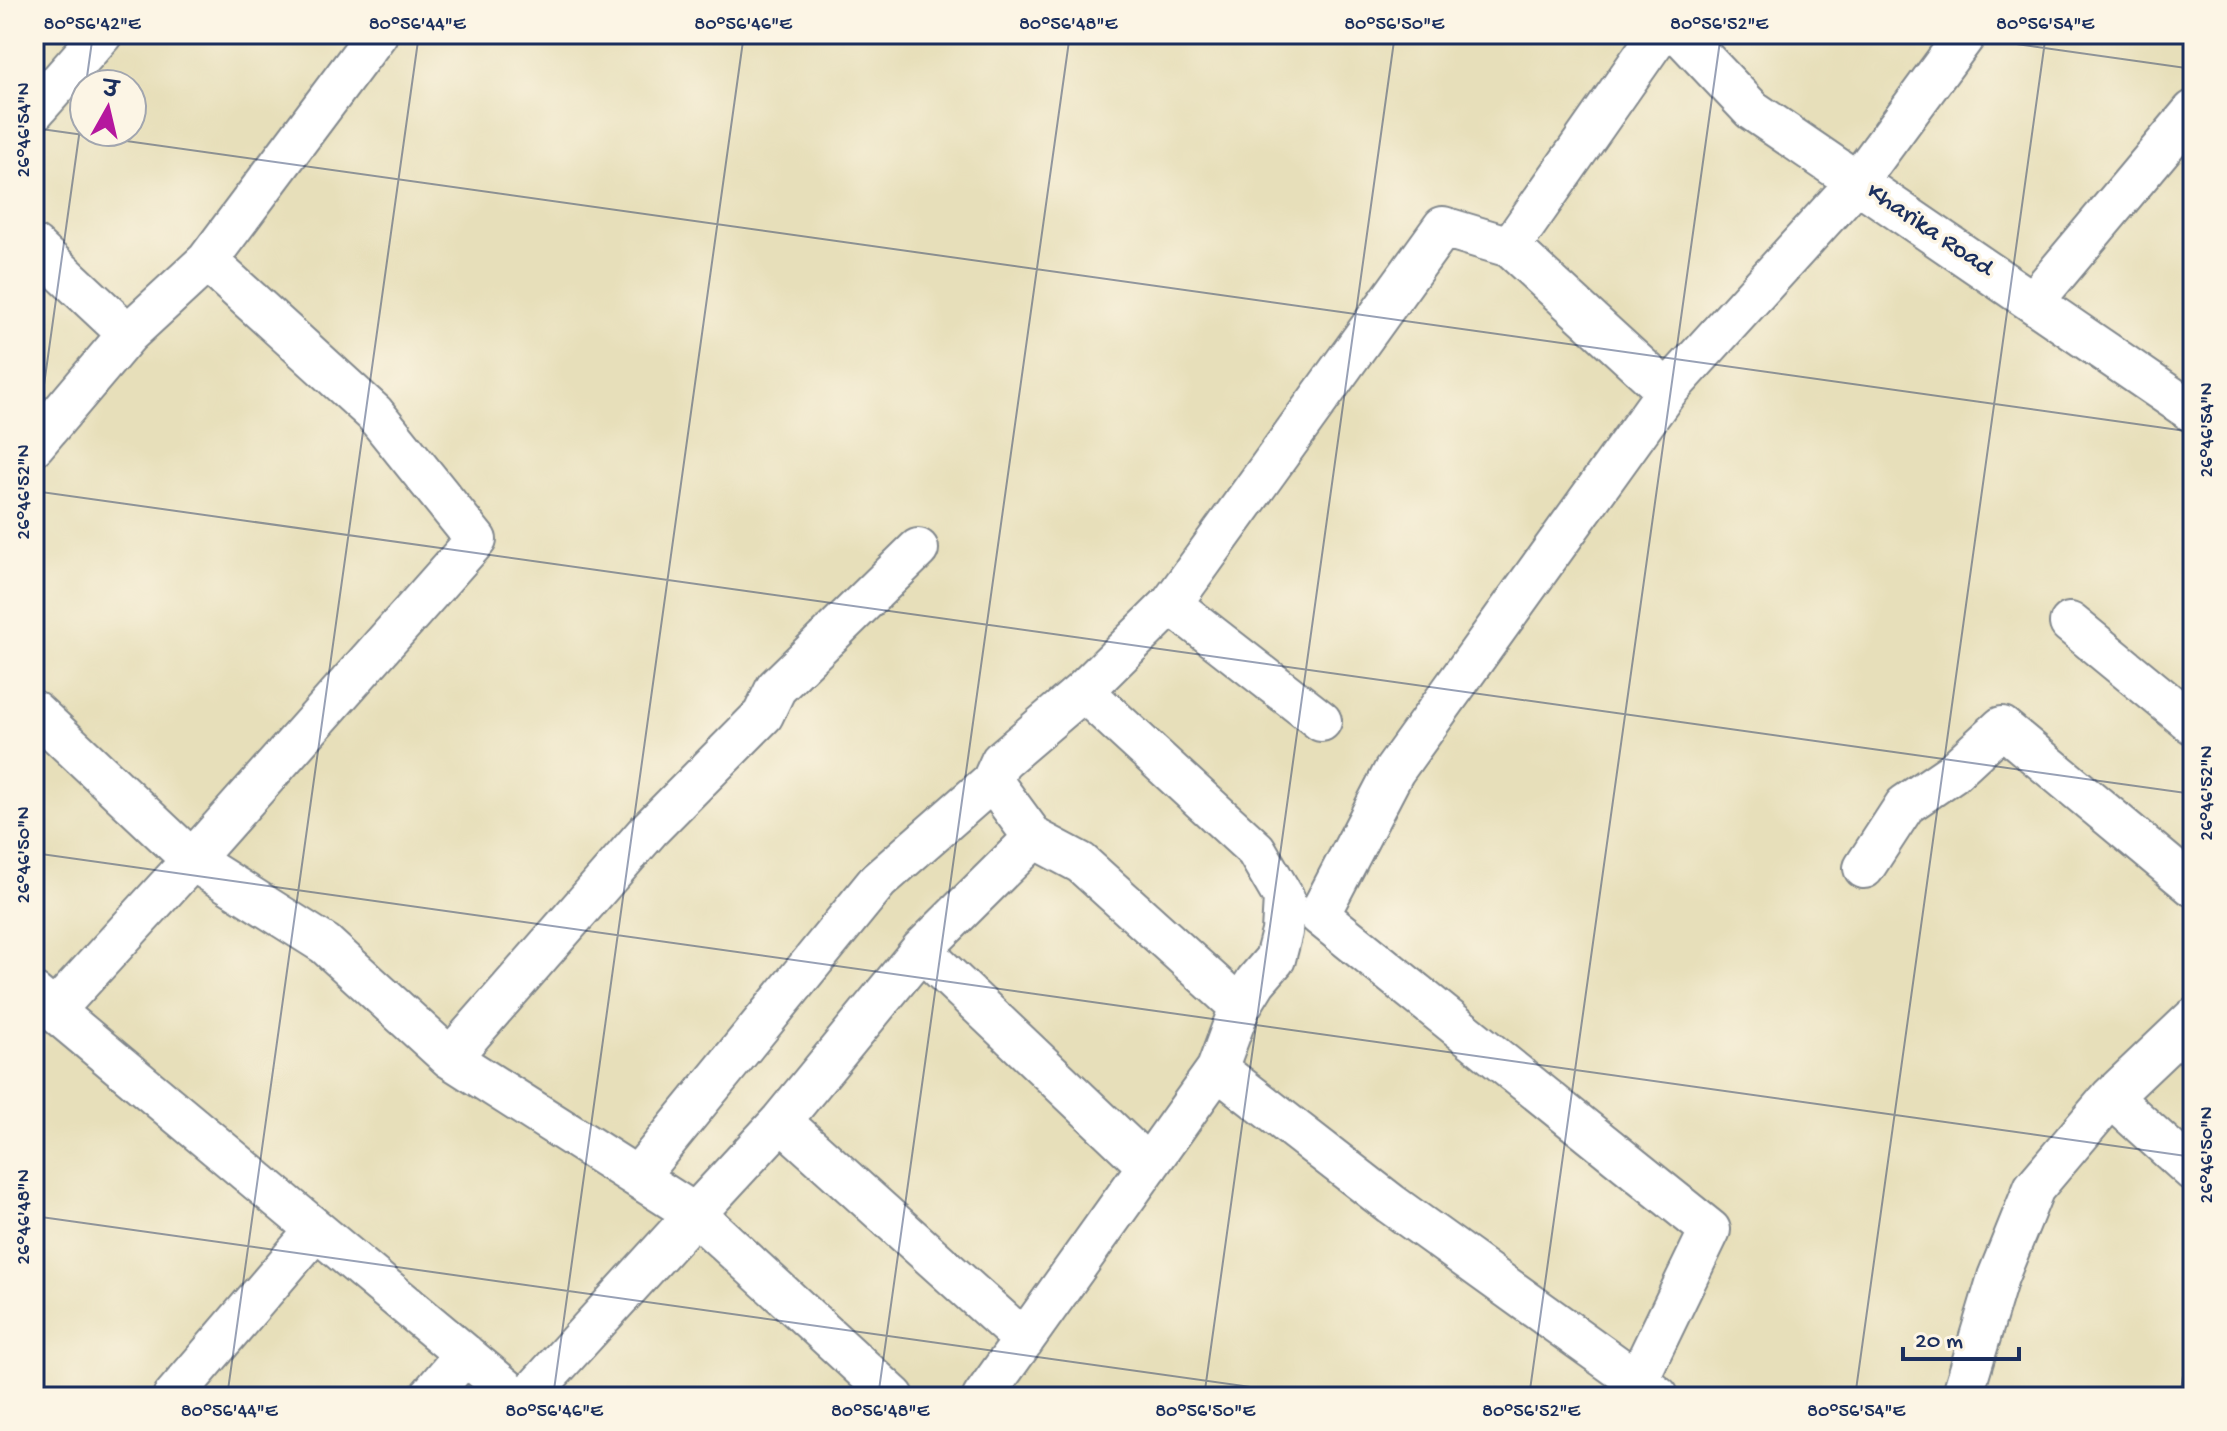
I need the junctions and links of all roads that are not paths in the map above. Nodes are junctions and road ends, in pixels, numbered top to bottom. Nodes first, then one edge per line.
1 (102, 34) edge
2 (377, 34) edge
3 (1659, 34) edge
4 (1680, 34) edge
5 (1966, 34) edge
6 (34, 111) edge
7 (2193, 111) edge
8 (1857, 182) junction
9 (34, 246) edge
10 (1510, 247) junction
11 (207, 261) junction
12 (2033, 302) junction
13 (128, 334) junction
14 (1667, 391) junction
15 (2193, 412) edge
16 (34, 445) edge
17 (918, 549) dead end
18 (1171, 604) junction
19 (2070, 623) dead end
20 (1083, 691) junction
21 (34, 711) edge
22 (1321, 721) dead end
23 (2193, 724) edge
24 (992, 781) junction
25 (1034, 838) junction
26 (192, 860) junction
27 (1864, 868) dead end
28 (2193, 886) edge
29 (921, 950) junction
30 (44, 1002) edge
31 (1240, 1007) junction
32 (2193, 1019) edge
33 (450, 1058) junction
34 (1217, 1069) junction
35 (2111, 1097) junction
36 (781, 1121) junction
37 (1148, 1166) junction
38 (2193, 1171) edge
39 (637, 1177) junction
40 (695, 1214) junction
41 (316, 1230) junction
42 (1024, 1340) junction
43 (465, 1354) junction
44 (1648, 1389) edge
45 (173, 1397) edge
46 (429, 1397) edge
47 (516, 1397) edge
48 (528, 1397) edge
49 (894, 1397) edge
50 (983, 1397) edge
51 (1962, 1397) edge

1 - 6 street
2 - 11 street
3 - 10 street
4 - 8 street, Kharika Road
5 - 8 street
7 - 12 street
8 - 12 street, Kharika Road
8 - 14 street
9 - 13 street
10 - 14 street
10 - 18 street
11 - 13 street
11 - 26 street
12 - 15 street, Kharika Road
13 - 16 street
14 - 44 street
17 - 33 street
18 - 20 street
18 - 22 street
19 - 23 street
20 - 24 street
20 - 31 street
21 - 26 street
24 - 25 street
24 - 39 street
25 - 29 street
25 - 31 street
26 - 30 street
26 - 33 street
27 - 28 street
29 - 36 street
29 - 37 street
30 - 41 street
31 - 34 street
32 - 35 street
33 - 39 street
34 - 37 street
34 - 44 street
35 - 38 street
35 - 51 street
36 - 40 street
36 - 42 street
37 - 42 street
39 - 40 street
40 - 48 street
40 - 49 street
41 - 43 street
41 - 45 street
42 - 50 street
43 - 46 street
43 - 47 street

